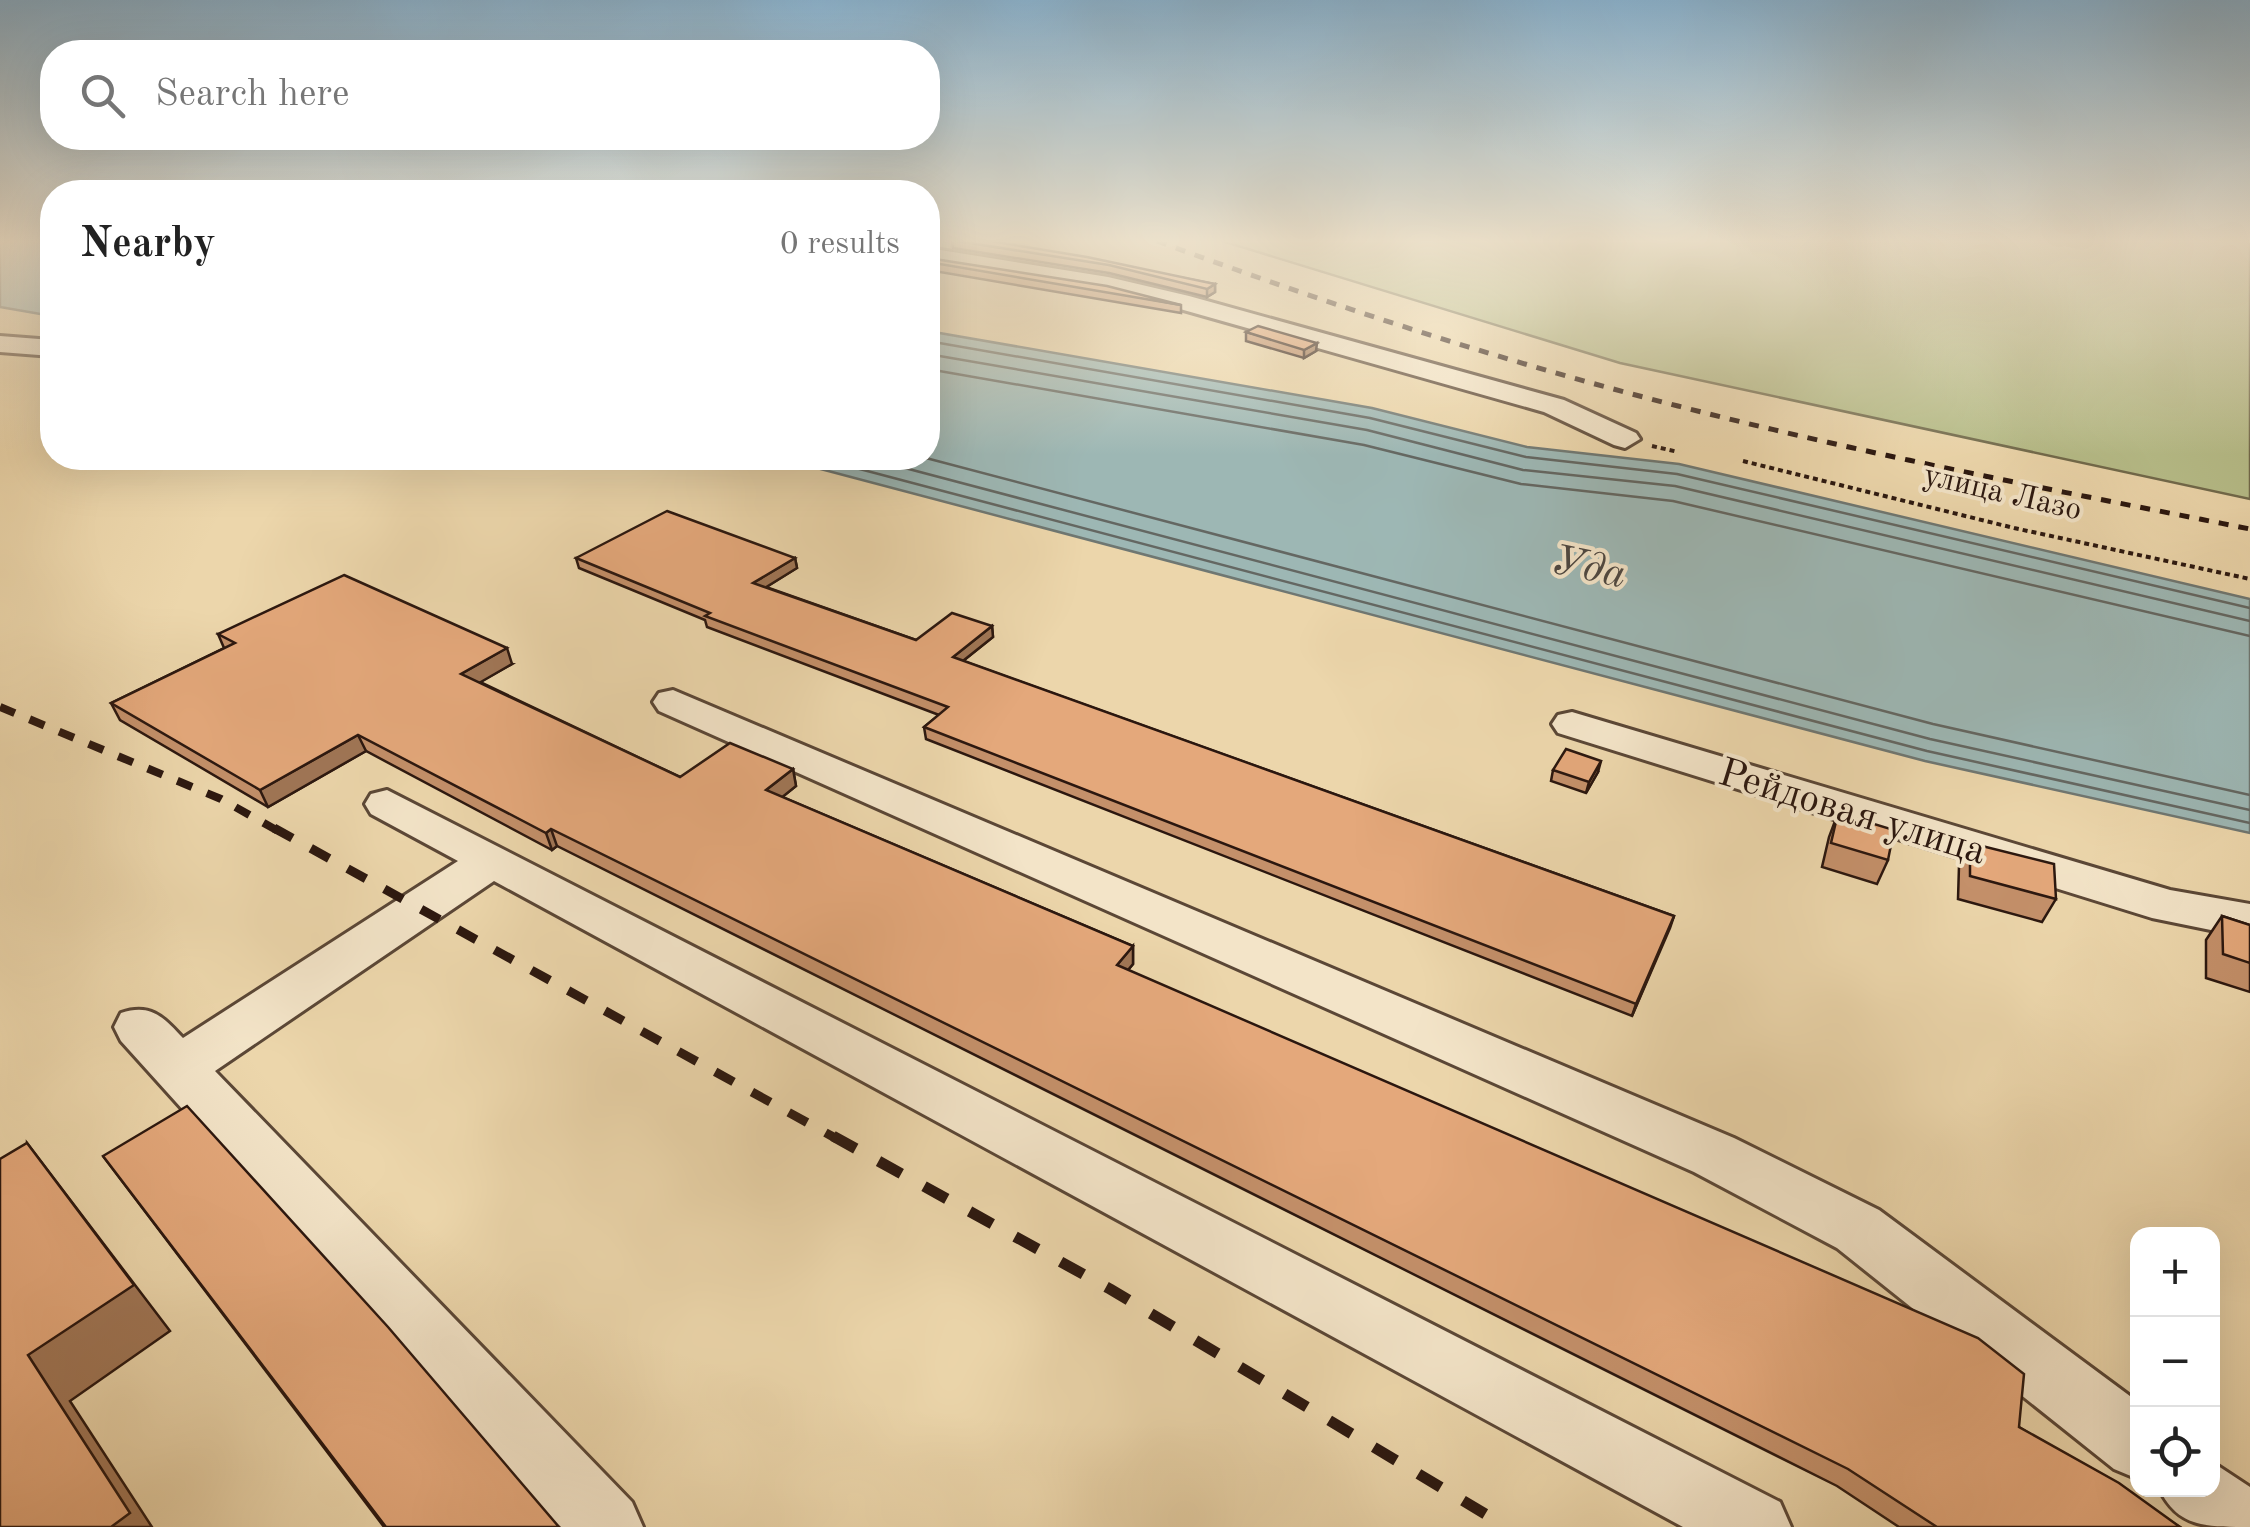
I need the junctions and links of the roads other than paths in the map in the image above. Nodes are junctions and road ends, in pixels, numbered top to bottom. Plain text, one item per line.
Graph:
1 (1220, 312) edge
2 (0, 344) edge
3 (40, 347) edge
4 (1625, 439) dead end
5 (673, 702) dead end
6 (1572, 724) dead end
7 (387, 804) dead end
8 (490, 860) junction
9 (2250, 920) edge
10 (2130, 1439) edge
11 (2204, 1497) edge
12 (606, 1527) edge
13 (1755, 1527) edge
14 (2244, 1527) edge

1 - 4 street
2 - 3 street
5 - 10 street
6 - 9 street, Рейдовая улица
7 - 8 street
8 - 12 street
8 - 13 street
11 - 14 street

